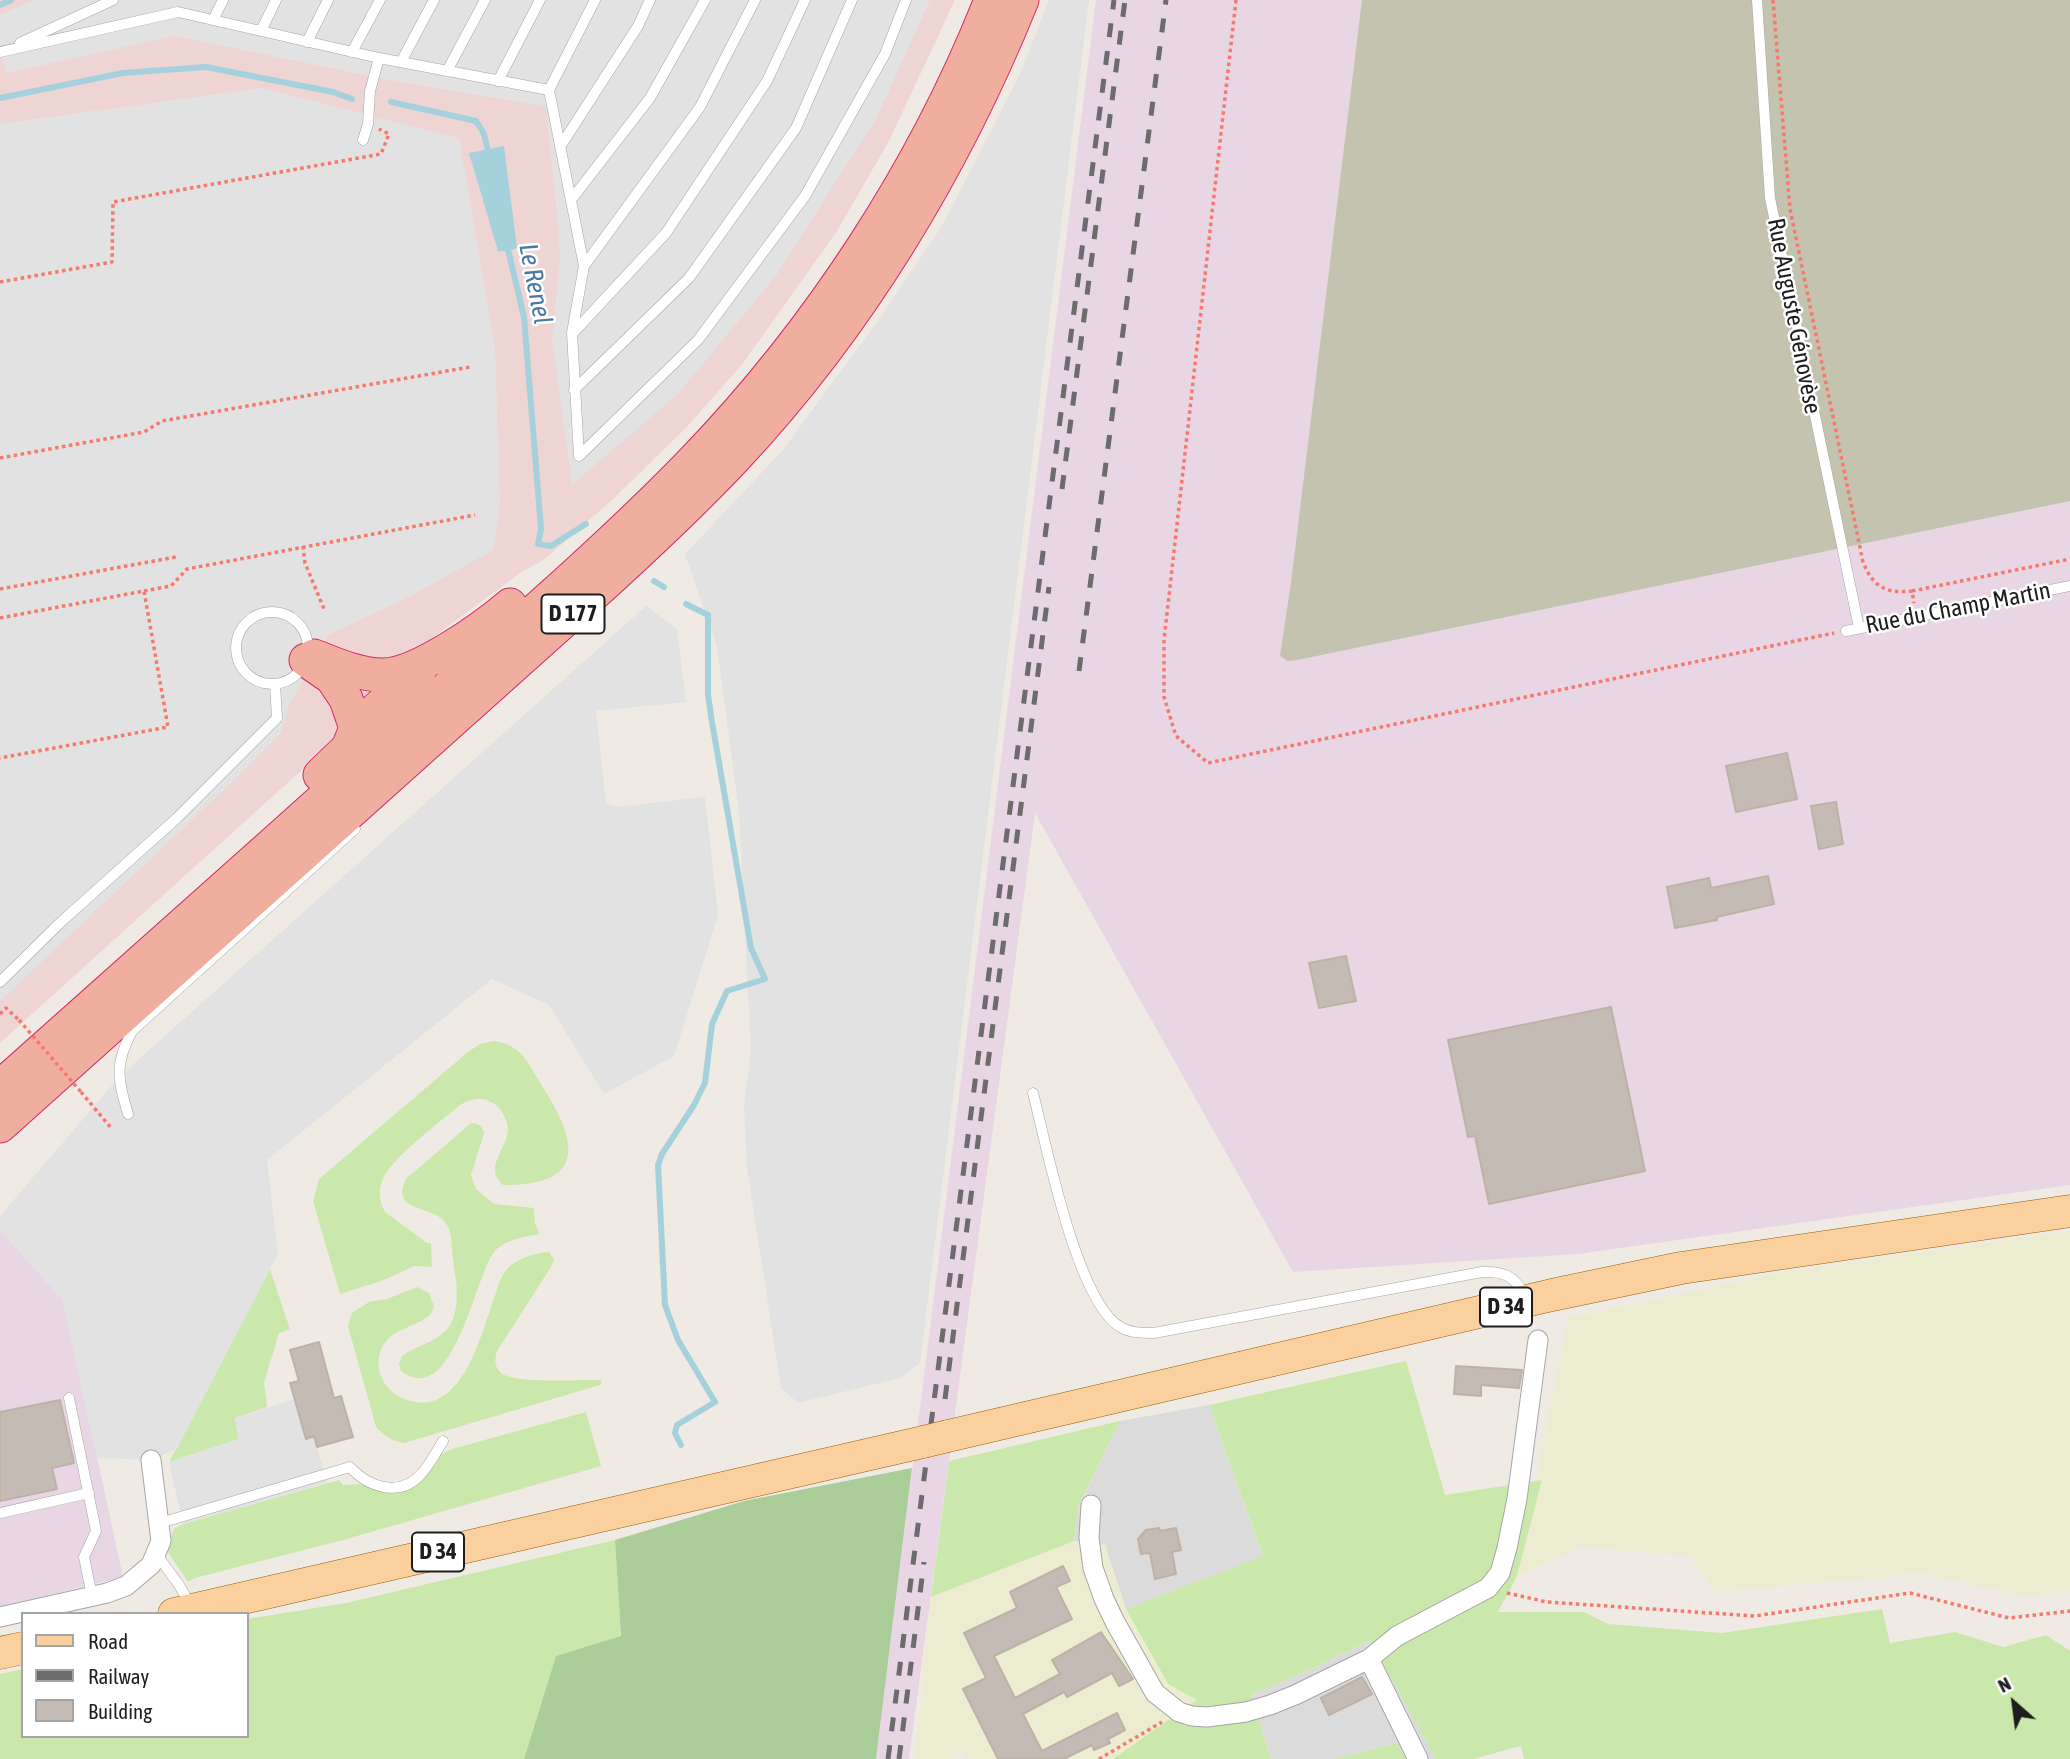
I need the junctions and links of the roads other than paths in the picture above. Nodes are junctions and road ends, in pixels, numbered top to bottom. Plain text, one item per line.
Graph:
1 (113, 0) edge
2 (184, 0) edge
3 (223, 0) edge
4 (276, 0) edge
5 (328, 0) edge
6 (380, 0) edge
7 (434, 0) edge
8 (485, 0) edge
9 (540, 0) edge
10 (595, 0) edge
11 (650, 0) edge
12 (705, 0) edge
13 (754, 0) edge
14 (805, 0) edge
15 (852, 0) edge
16 (906, 0) edge
17 (991, 0) edge
18 (1022, 0) edge
19 (1757, 0) edge
20 (178, 12) junction
21 (213, 20) junction
22 (261, 31) junction
23 (307, 41) junction
24 (352, 52) junction
25 (379, 58) junction
26 (401, 62) junction
27 (447, 71) junction
28 (498, 81) junction
29 (549, 90) junction
30 (363, 140) dead end
31 (561, 146) junction
32 (571, 200) junction
33 (584, 266) junction
34 (572, 333) junction
35 (574, 390) junction
36 (743, 405) junction
37 (2070, 586) edge
38 (1860, 628) junction
39 (1846, 631) road end
40 (306, 657) junction
41 (429, 660) junction
42 (502, 678) junction
43 (275, 684) junction
44 (356, 728) junction
45 (397, 786) dead end
46 (359, 825) dead end
47 (0, 982) edge
48 (0, 1086) edge
49 (1033, 1093) dead end
50 (128, 1114) dead end
51 (0, 1126) edge
52 (2070, 1211) edge
53 (1528, 1302) junction
54 (1538, 1340) dead end
55 (69, 1398) dead end
56 (443, 1441) dead end
57 (151, 1460) dead end
58 (89, 1493) junction
59 (1091, 1505) dead end
60 (0, 1513) edge
61 (160, 1523) junction
62 (157, 1555) junction
63 (92, 1596) junction
64 (21, 1612) edge
65 (22, 1612) edge
66 (183, 1612) edge
67 (0, 1617) edge
68 (21, 1648) edge
69 (0, 1653) edge
70 (1369, 1659) junction
71 (1418, 1759) edge

1 - 20 lane
2 - 20 lane
3 - 21 lane
4 - 22 lane
5 - 23 lane
6 - 24 lane
7 - 26 lane
8 - 27 lane
9 - 28 lane
10 - 29 lane
11 - 31 lane
12 - 32 lane
13 - 33 lane
14 - 34 lane
15 - 35 lane
16 - 35 lane
17 - 36 highway, D 177
18 - 42 highway, D 177
19 - 38 lane, Rue Auguste Génovèse
20 - 21 lane
21 - 22 lane
22 - 23 lane
23 - 24 lane
24 - 25 lane
25 - 26 lane
25 - 30 lane
26 - 27 lane
27 - 28 lane
28 - 29 lane
29 - 31 lane
31 - 32 lane
32 - 33 lane
33 - 34 lane
34 - 35 lane
36 - 41 highway
36 - 48 highway, D 177
37 - 38 lane, Rue du Champ Martin
38 - 39 lane, Rue du Champ Martin
40 - 41 highway
40 - 43 lane
40 - 43 lane
40 - 44 highway
41 - 44 highway
42 - 45 lane
42 - 51 highway, D 177
43 - 47 lane
44 - 48 highway
46 - 50 lane
49 - 53 lane
52 - 53 main road, D 34
53 - 66 main road, D 34
54 - 70 street
55 - 58 lane
56 - 61 lane
57 - 61 street
58 - 60 lane
58 - 63 lane
59 - 70 street
61 - 62 street
62 - 63 street
62 - 66 lane
63 - 65 street
64 - 67 street
68 - 69 main road
70 - 71 street

